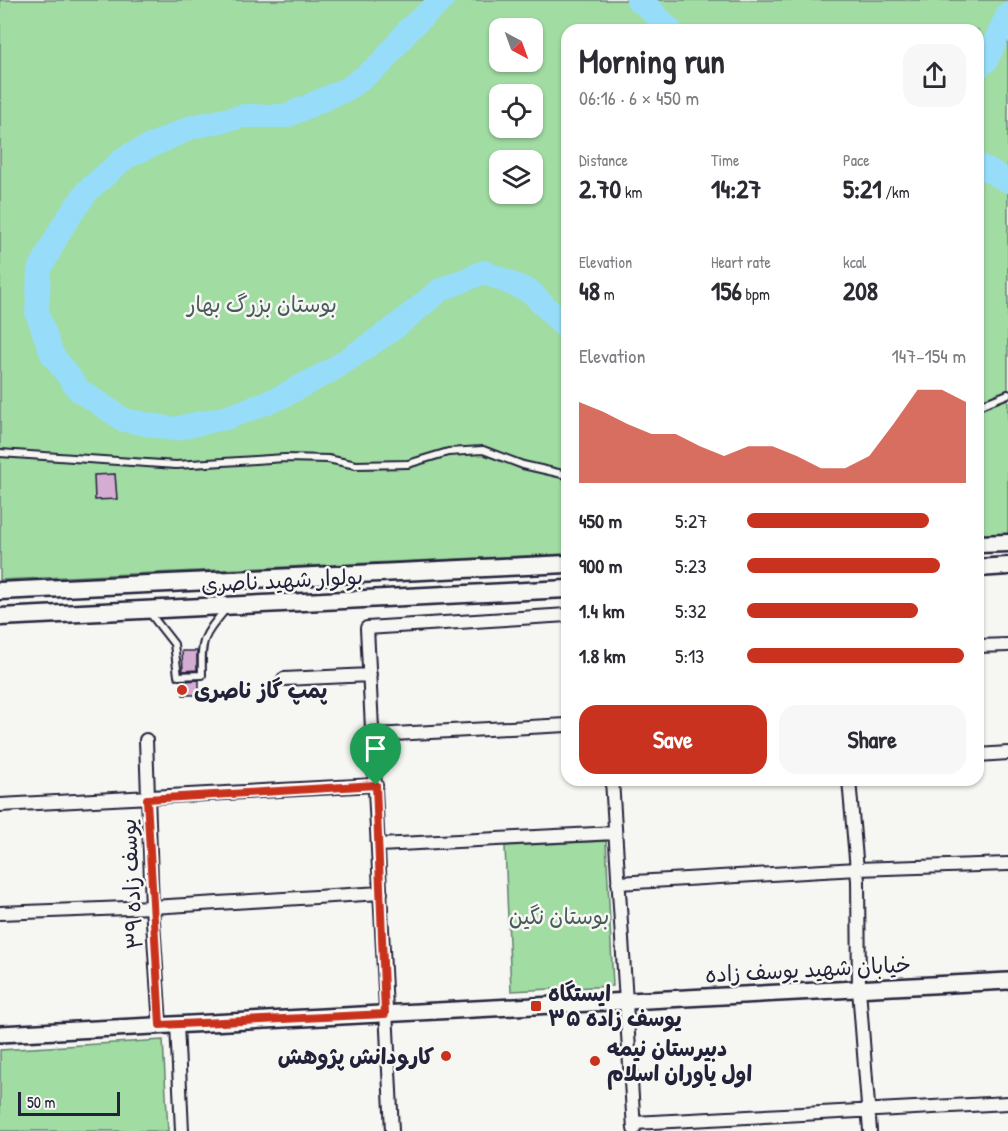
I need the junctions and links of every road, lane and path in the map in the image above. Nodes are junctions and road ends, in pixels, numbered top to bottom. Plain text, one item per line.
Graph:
1 (1008, 394) edge
2 (984, 404) edge
3 (0, 453) edge
4 (561, 474) edge
5 (1008, 543) edge
6 (984, 544) edge
7 (561, 564) edge
8 (1008, 566) edge
9 (984, 568) edge
10 (393, 572) junction
11 (561, 589) edge
12 (0, 591) edge
13 (395, 598) junction
14 (228, 606) junction
15 (146, 609) junction
16 (561, 615) edge
17 (0, 616) edge
18 (1008, 645) edge
19 (984, 646) edge
20 (370, 675) junction
21 (284, 678) dead end
22 (561, 725) edge
23 (374, 735) junction
24 (146, 740) dead end
25 (1008, 753) edge
26 (984, 755) edge
27 (376, 785) junction
28 (612, 786) edge
29 (850, 786) edge
30 (147, 799) junction
31 (0, 805) edge
32 (615, 833) junction
33 (379, 845) junction
34 (1008, 864) edge
35 (857, 875) junction
36 (618, 883) junction
37 (381, 893) junction
38 (152, 907) junction
39 (0, 913) edge
40 (1008, 981) edge
41 (859, 989) junction
42 (628, 1001) junction
43 (385, 1014) junction
44 (177, 1024) junction
45 (160, 1025) junction
46 (0, 1034) edge
47 (1008, 1103) edge
48 (869, 1109) junction
49 (634, 1127) edge
50 (182, 1131) edge
51 (392, 1131) edge
52 (870, 1131) edge

1 - 2 lane
3 - 4 lane
5 - 6 main road
7 - 10 main road, بولوار شهید ناصری
8 - 9 main road
10 - 12 main road, بولوار شهید ناصری
10 - 13 main road
11 - 13 main road, بولوار شهید ناصری
13 - 14 main road, بولوار شهید ناصری
14 - 15 main road, بولوار شهید ناصری
14 - 15 lane
15 - 17 main road, بولوار شهید ناصری
16 - 20 street
18 - 19 street
20 - 21 street
20 - 23 street
22 - 23 street
23 - 27 street
24 - 30 street, یوسف زاده ۳۹
25 - 26 street
27 - 30 street
27 - 33 street
28 - 32 street
29 - 35 street
30 - 31 street
30 - 38 street, یوسف زاده ۳۹
32 - 33 street
32 - 36 street
33 - 37 street
34 - 35 street
35 - 36 street
35 - 41 street
36 - 42 street
37 - 38 street
37 - 43 street
38 - 39 street
38 - 45 street, یوسف زاده ۳۹
40 - 41 street, خیابان شهید یوسف زاده
41 - 42 street, خیابان شهید یوسف زاده
41 - 48 street
42 - 43 street, خیابان شهید یوسف زاده
42 - 49 street
43 - 44 street, خیابان شهید یوسف زاده
43 - 51 street
44 - 45 street, خیابان شهید یوسف زاده
44 - 50 street
45 - 46 street, خیابان شهید یوسف زاده
47 - 48 street
48 - 49 street
48 - 52 street

